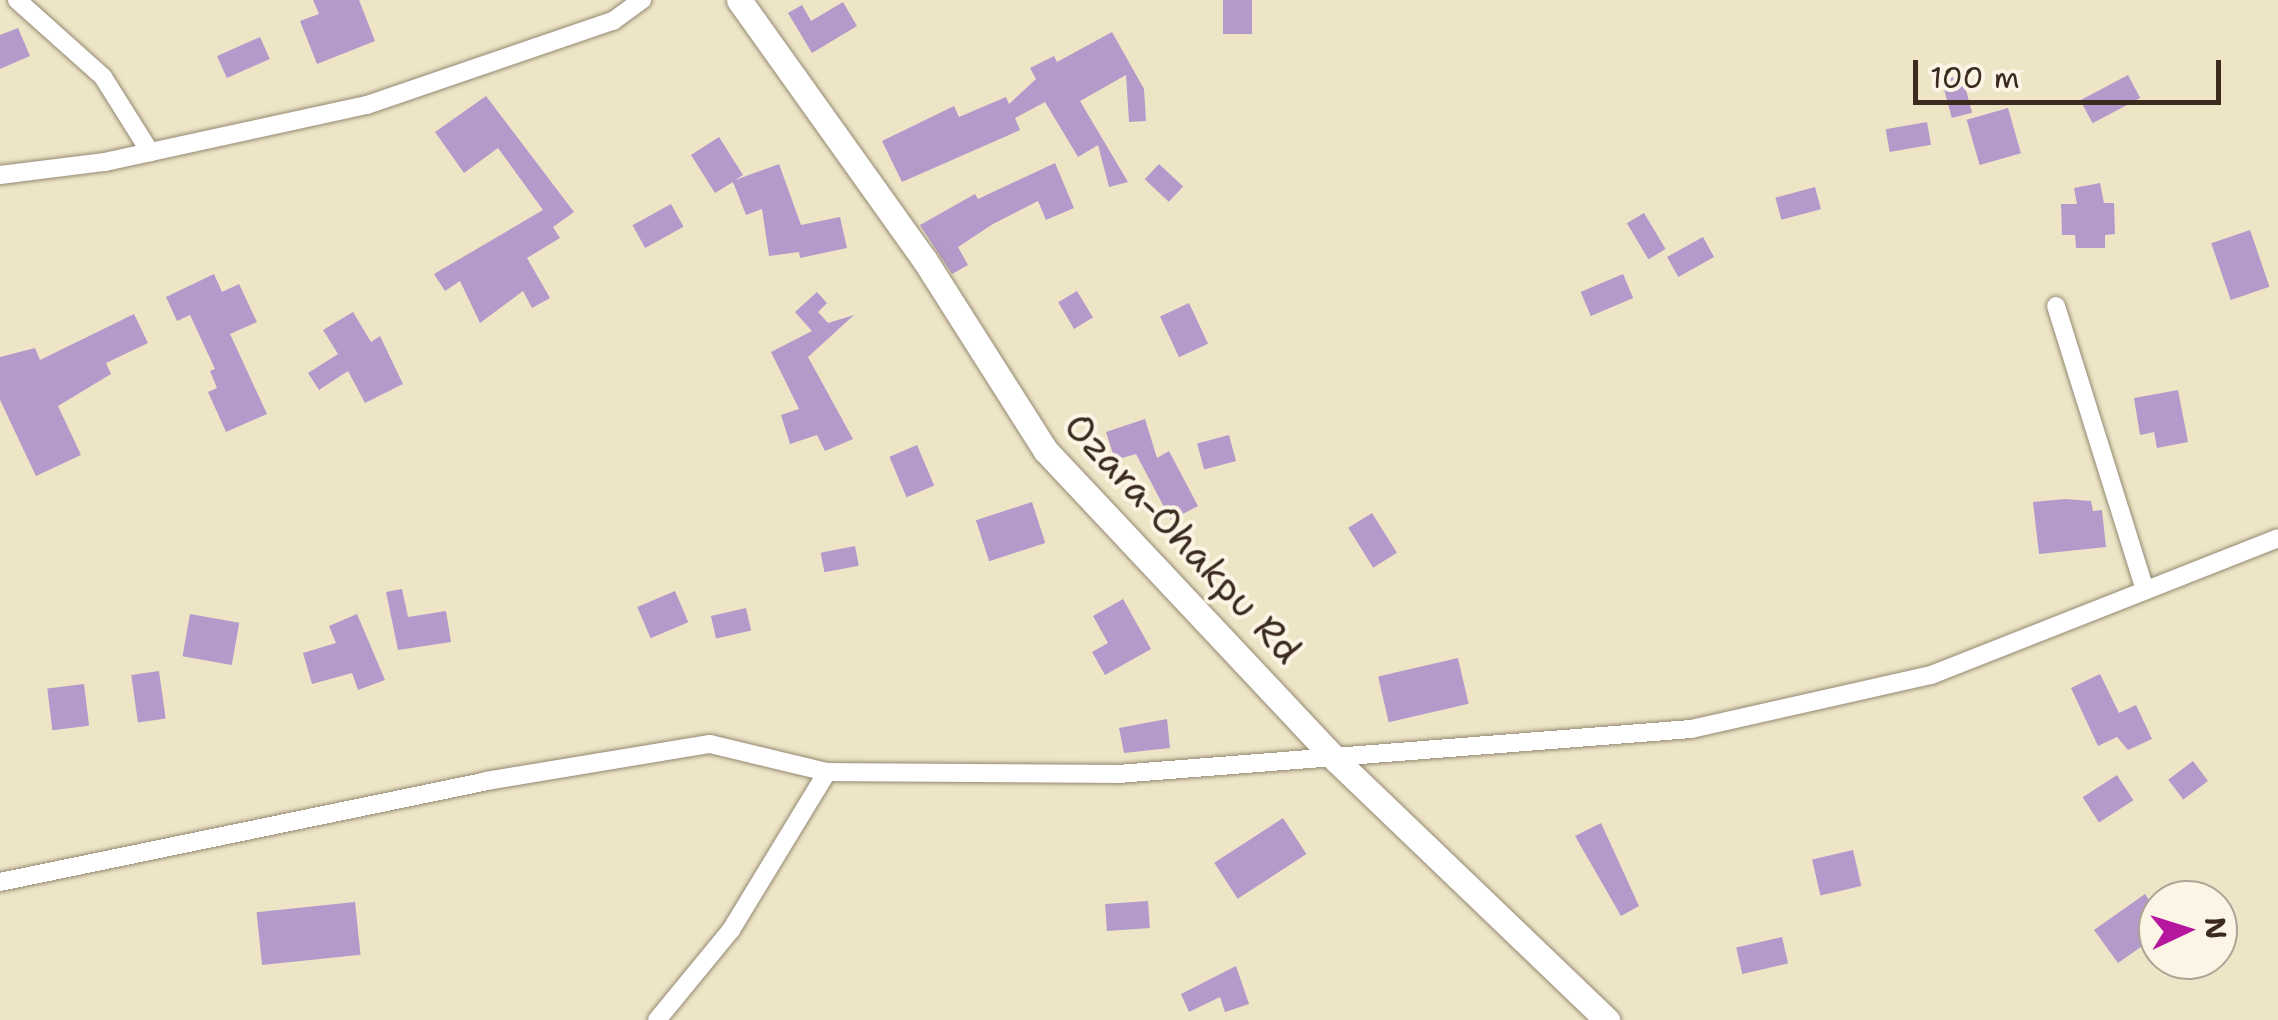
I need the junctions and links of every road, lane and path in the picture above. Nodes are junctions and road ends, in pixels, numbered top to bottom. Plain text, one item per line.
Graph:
1 (17, 0) edge
2 (642, 0) edge
3 (739, 0) edge
4 (150, 152) junction
5 (0, 175) edge
6 (2056, 306) dead end
7 (2278, 538) edge
8 (2145, 590) junction
9 (1336, 760) junction
10 (827, 772) junction
11 (0, 882) edge
12 (658, 1020) edge
13 (1607, 1020) edge

1 - 4 street
2 - 4 street
3 - 9 main road, Ozara-Ohakpu Rd
4 - 5 street
6 - 8 street
7 - 8 street
8 - 9 street
9 - 10 street
9 - 13 main road, Ozara-Ohakpu Rd
10 - 11 street
10 - 12 street

